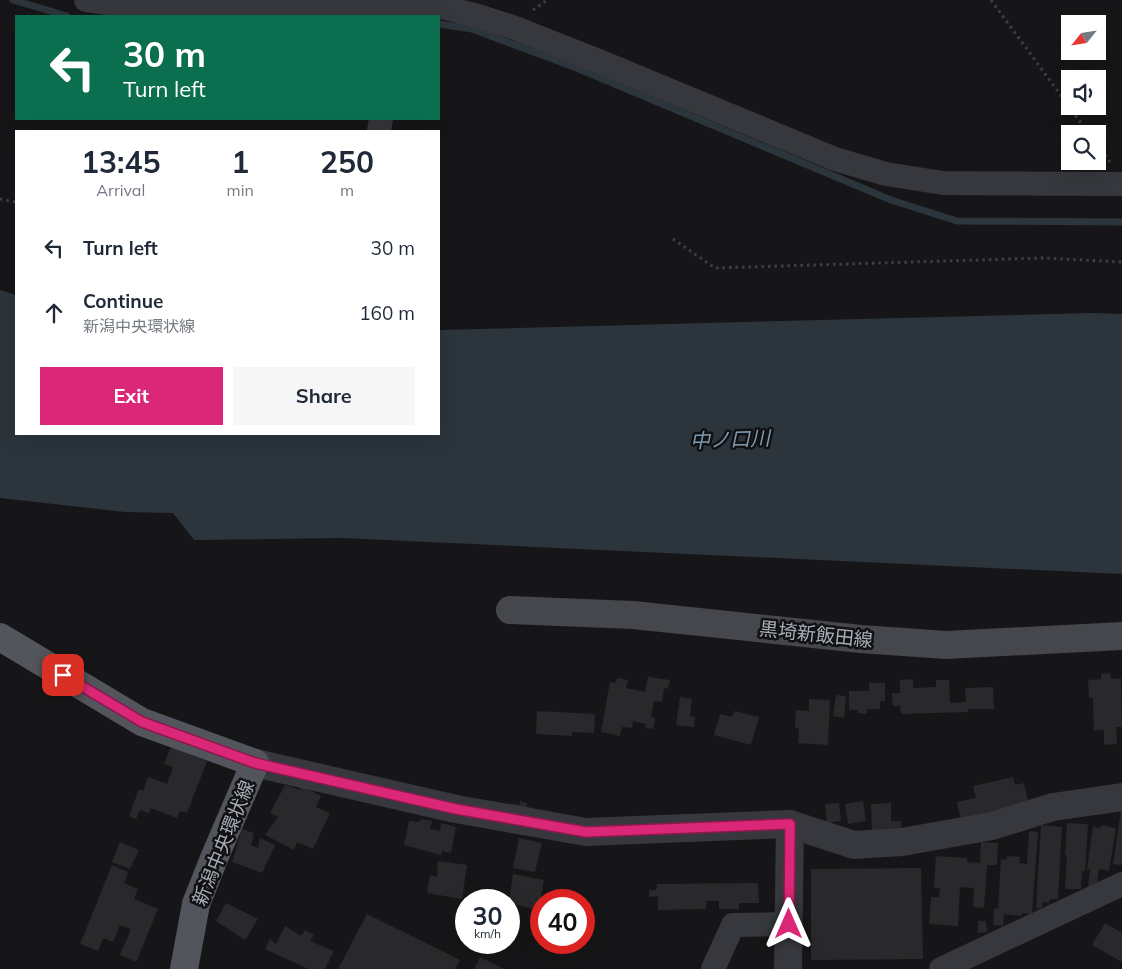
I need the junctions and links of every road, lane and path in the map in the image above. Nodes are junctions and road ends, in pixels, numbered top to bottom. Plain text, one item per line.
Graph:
1 (86, 0) edge
2 (991, 0) edge
3 (393, 8) edge
4 (1083, 125) edge
5 (1122, 184) edge
6 (0, 199) edge
7 (15, 202) edge
8 (673, 240) dead end
9 (1122, 262) edge
10 (510, 610) dead end
11 (1122, 636) edge
12 (0, 637) edge
13 (255, 763) junction
14 (1122, 797) edge
15 (790, 824) junction
16 (1122, 884) edge
17 (789, 924) junction
18 (184, 969) edge
19 (713, 969) edge
20 (788, 969) edge
21 (941, 969) edge

1 - 3 street
2 - 4 path
3 - 5 street
6 - 7 path
8 - 9 path
10 - 11 main road, 黒埼新飯田線
12 - 13 main road, 新潟中央環状線
13 - 15 street
13 - 18 main road, 新潟中央環状線
14 - 15 street
15 - 17 street
16 - 21 street
17 - 19 street
17 - 20 street

